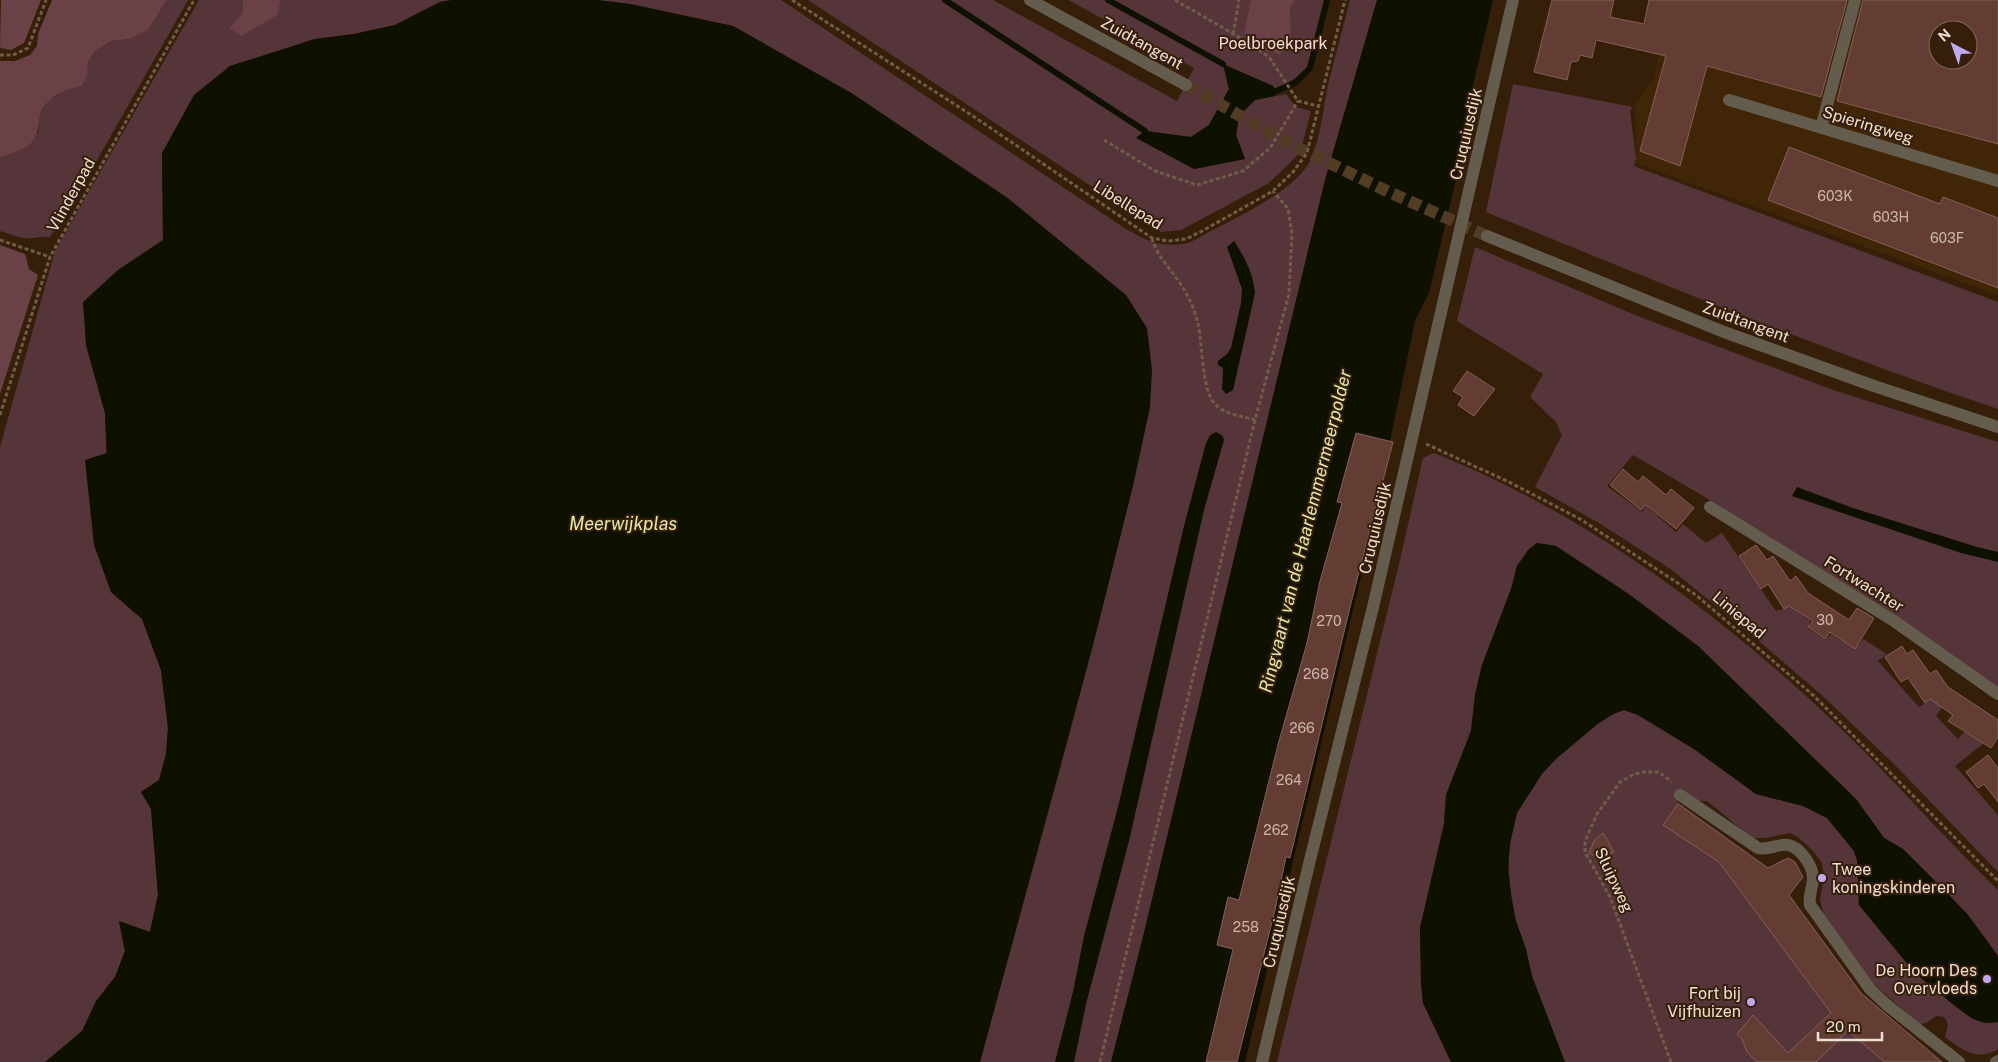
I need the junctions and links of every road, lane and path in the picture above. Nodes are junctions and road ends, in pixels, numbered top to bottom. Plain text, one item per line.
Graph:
1 (46, 0) edge
2 (194, 0) edge
3 (792, 0) edge
4 (1030, 0) edge
5 (1175, 0) edge
6 (1239, 0) edge
7 (1345, 0) edge
8 (1512, 0) edge
9 (1855, 0) edge
10 (1234, 34) junction
11 (0, 55) edge
12 (1186, 85) tunnel mouth
13 (1729, 100) dead end
14 (1298, 101) junction
15 (1318, 106) junction
16 (1821, 128) junction
17 (1104, 140) dead end
18 (1998, 181) edge
19 (1273, 191) junction
20 (1487, 236) tunnel mouth
21 (1152, 238) junction
22 (0, 240) edge
23 (50, 257) junction
24 (0, 414) edge
25 (1255, 420) junction
26 (1998, 427) edge
27 (1411, 440) junction
28 (1710, 506) dead end
29 (1998, 694) edge
30 (1680, 795) joint
31 (1998, 881) edge
32 (1100, 1062) edge
33 (1262, 1062) edge
34 (1671, 1062) edge
35 (1959, 1062) edge

1 - 11 path
2 - 23 path, Vlinderpad
3 - 21 path, Libellepad
4 - 12 street, Zuidtangent
5 - 10 path
6 - 10 path
7 - 15 path, Libellepad
8 - 27 street, Cruquiusdijk
9 - 16 street
10 - 14 path
13 - 16 street, Spieringweg
14 - 15 path
14 - 17 path
15 - 19 path, Libellepad
16 - 18 street, Spieringweg
19 - 21 path, Libellepad
19 - 25 path
20 - 26 street, Zuidtangent
21 - 25 path
22 - 23 path
23 - 24 path, Vlinderpad
25 - 32 path
27 - 31 path, Liniepad
27 - 33 street, Cruquiusdijk
28 - 29 street, Fortwachter
30 - 34 path, Sluipweg
30 - 35 street

